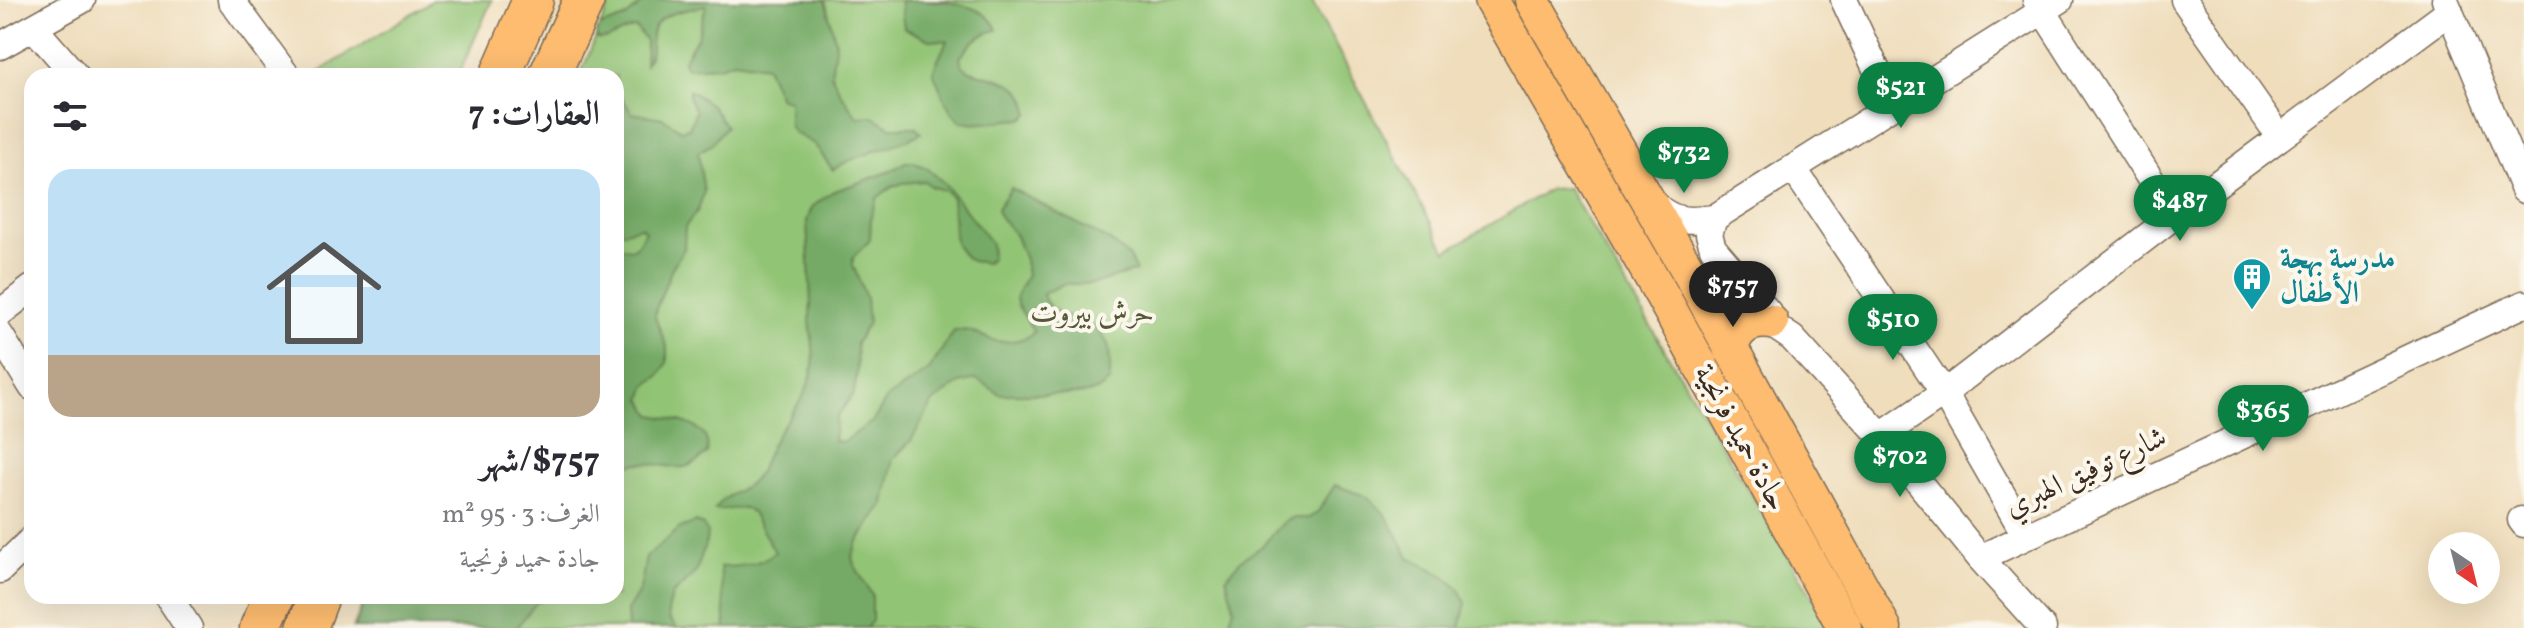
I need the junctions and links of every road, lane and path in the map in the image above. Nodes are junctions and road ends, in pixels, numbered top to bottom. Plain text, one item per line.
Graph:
1 (82, 0) edge
2 (231, 0) edge
3 (514, 0) edge
4 (533, 0) edge
5 (556, 0) edge
6 (584, 0) edge
7 (1491, 0) edge
8 (1532, 0) edge
9 (1844, 0) edge
10 (2184, 0) edge
11 (2046, 4) edge
12 (2448, 6) edge
13 (35, 29) junction
14 (0, 46) edge
15 (69, 68) edge
16 (281, 68) edge
17 (485, 68) edge
18 (503, 68) edge
19 (528, 68) edge
20 (553, 68) edge
21 (1893, 105) junction
22 (2280, 137) junction
23 (1793, 168) junction
24 (2524, 190) edge
25 (1645, 196) junction
26 (2174, 216) junction
27 (1714, 218) junction
28 (1696, 284) junction
29 (24, 294) edge
30 (1663, 297) junction
31 (2524, 304) edge
32 (0, 313) edge
33 (1782, 330) junction
34 (0, 335) edge
35 (1730, 348) junction
36 (24, 374) edge
37 (1944, 393) junction
38 (1881, 436) junction
39 (2026, 536) junction
40 (24, 547) edge
41 (1980, 558) junction
42 (0, 570) edge
43 (173, 604) edge
44 (270, 604) edge
45 (316, 604) edge
46 (189, 628) edge
47 (260, 628) edge
48 (307, 628) edge
49 (1845, 628) edge
50 (1884, 628) edge
51 (2043, 628) edge

1 - 13 street
2 - 16 street
3 - 17 highway
4 - 18 highway
5 - 19 highway
6 - 20 highway
7 - 30 main road, جادة حميد فرنجية
8 - 25 main road, جادة حميد فرنجية
9 - 21 street
10 - 22 street
11 - 21 street
11 - 26 street
12 - 22 street
12 - 24 street
13 - 14 street
13 - 15 street
21 - 23 street
22 - 26 street
23 - 27 street
23 - 37 street
25 - 27 street
25 - 28 main road, جادة حميد فرنجية
26 - 37 street
27 - 33 street
28 - 30 street
28 - 33 street
28 - 35 main road, جادة حميد فرنجية
29 - 32 street
30 - 49 main road, جادة حميد فرنجية
31 - 39 street, شارع توفيق الهبري
33 - 35 main road
33 - 38 street
34 - 36 street
35 - 50 main road, جادة حميد فرنجية
37 - 38 street
37 - 39 street
38 - 41 street
39 - 41 street, شارع توفيق الهبري
40 - 42 street
41 - 51 street
43 - 46 street
44 - 47 highway
45 - 48 highway

